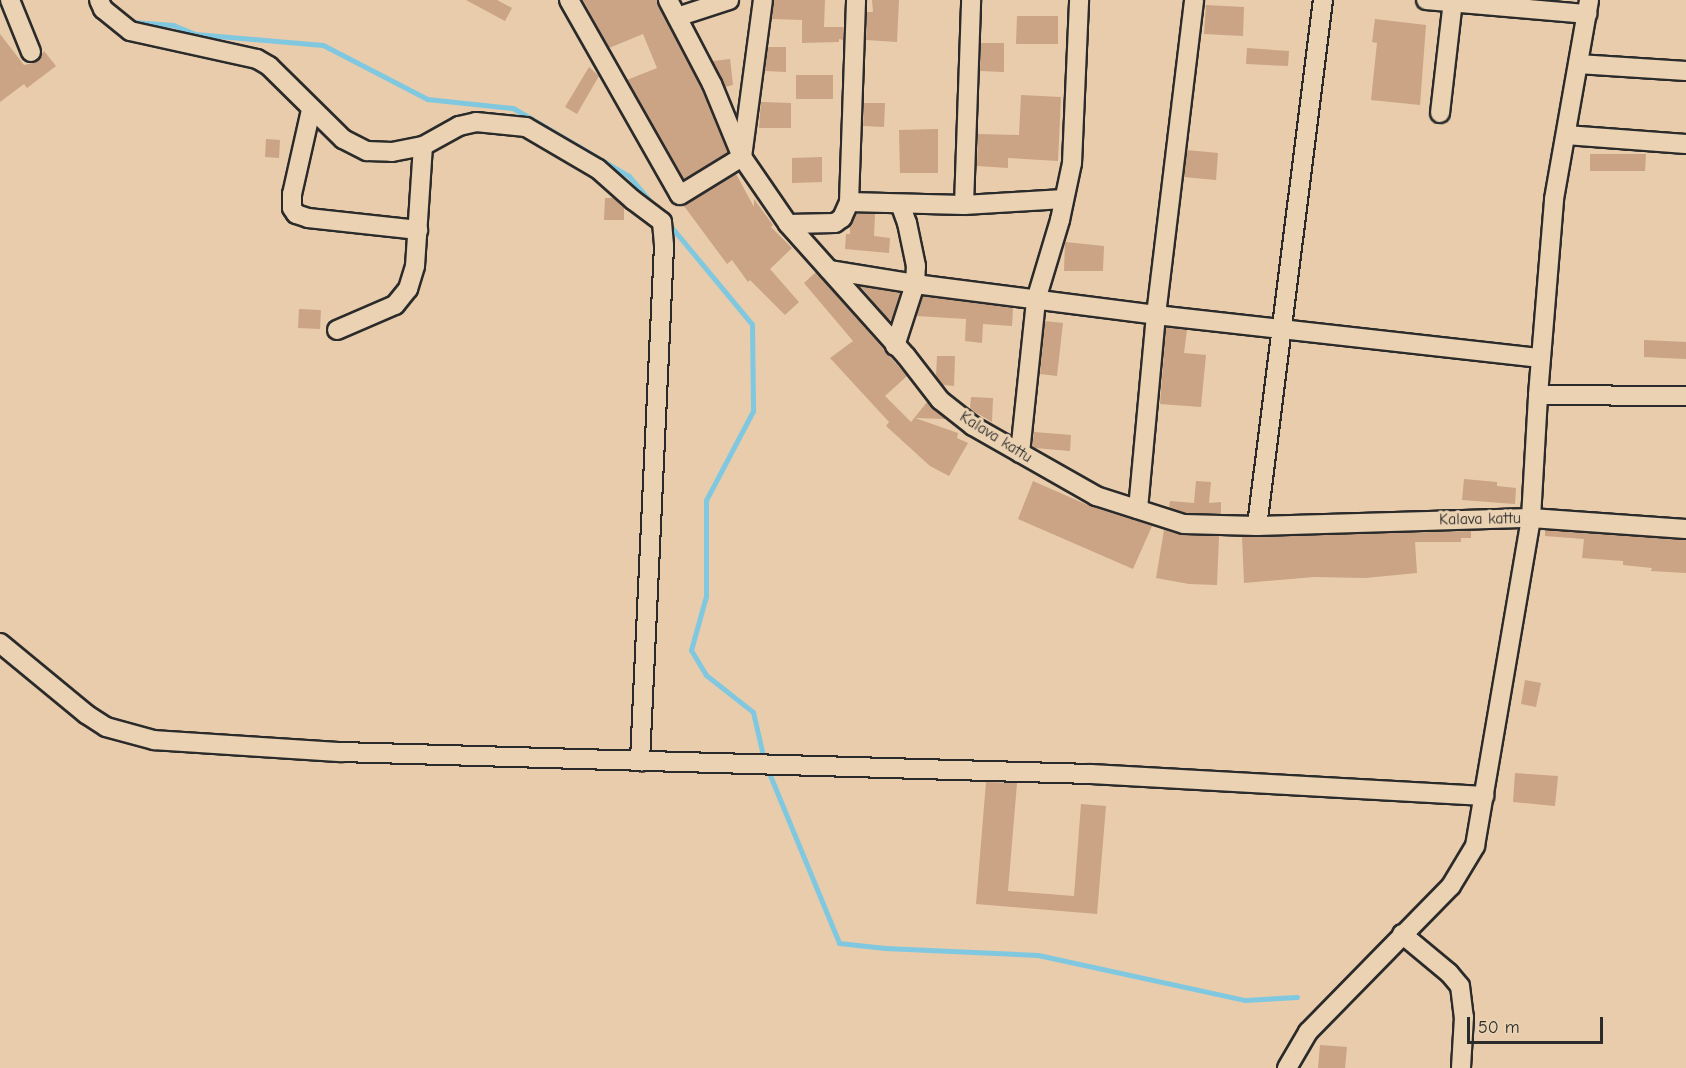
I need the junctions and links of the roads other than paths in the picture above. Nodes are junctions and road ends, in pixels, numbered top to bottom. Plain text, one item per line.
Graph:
1 (10, 0) edge
2 (99, 0) edge
3 (569, 0) edge
4 (668, 0) edge
5 (729, 0) edge
6 (763, 0) edge
7 (856, 0) edge
8 (971, 0) edge
9 (1079, 0) edge
10 (1194, 0) edge
11 (1323, 0) edge
12 (1426, 0) edge
13 (1452, 1) edge
14 (1588, 7) edge
15 (677, 17) junction
16 (31, 52) dead end
17 (1578, 64) junction
18 (1686, 71) edge
19 (311, 110) junction
20 (1440, 113) dead end
21 (1566, 135) junction
22 (1686, 144) edge
23 (423, 146) junction
24 (742, 157) junction
25 (1064, 199) junction
26 (849, 202) junction
27 (900, 204) junction
28 (963, 205) junction
29 (664, 206) junction
30 (788, 224) junction
31 (418, 230) junction
32 (829, 270) junction
33 (915, 284) junction
34 (1036, 300) junction
35 (1156, 315) junction
36 (337, 330) dead end
37 (1281, 330) junction
38 (896, 346) junction
39 (1541, 358) junction
40 (1538, 395) junction
41 (1686, 396) edge
42 (1020, 453) junction
43 (1138, 509) junction
44 (1531, 518) junction
45 (1257, 526) junction
46 (1686, 529) edge
47 (0, 644) edge
48 (640, 761) junction
49 (1484, 796) junction
50 (1402, 934) junction
51 (1287, 1068) edge
52 (1461, 1068) edge

1 - 16 street
2 - 19 street
3 - 29 street
4 - 15 street, Kalava kattu
5 - 15 street
6 - 24 street
7 - 26 street
8 - 28 street
9 - 25 street
10 - 35 street
11 - 37 street
12 - 13 street
13 - 14 street
13 - 20 street
14 - 17 street
15 - 24 street, Kalava kattu
17 - 18 street
17 - 21 street
19 - 23 street
19 - 31 street
21 - 22 street
21 - 39 street
23 - 29 street
23 - 31 street
24 - 29 street
24 - 30 street, Kalava kattu
25 - 28 street
25 - 34 street
26 - 27 street
26 - 30 street
27 - 28 street
27 - 33 street
29 - 48 street
30 - 32 street, Kalava kattu
31 - 36 street
32 - 33 street
32 - 38 street, Kalava kattu
33 - 34 street
33 - 38 street
34 - 35 street
34 - 42 street
35 - 37 street
35 - 43 street
37 - 39 street
37 - 45 street
38 - 42 street, Kalava kattu
39 - 40 street
40 - 41 street
40 - 44 street
42 - 43 street, Kalava kattu
43 - 45 street, Kalava kattu
44 - 45 street, Kalava kattu
44 - 46 street, Kalava kattu
44 - 49 street
47 - 48 street
48 - 49 street
49 - 50 street
50 - 51 street
50 - 52 street

